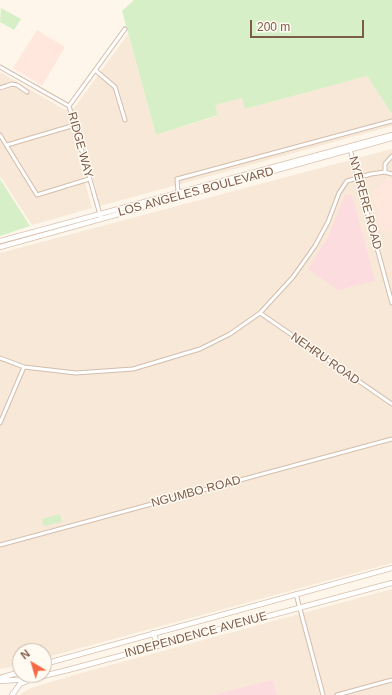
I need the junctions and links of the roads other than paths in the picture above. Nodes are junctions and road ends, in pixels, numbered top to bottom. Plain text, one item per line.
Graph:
1 (125, 29) dead end
2 (0, 67) edge
3 (95, 70) junction
4 (0, 88) edge
5 (27, 92) dead end
6 (69, 106) junction
7 (125, 120) dead end
8 (392, 121) edge
9 (74, 125) junction
10 (0, 135) edge
11 (392, 135) edge
12 (392, 138) edge
13 (7, 145) junction
14 (350, 148) junction
15 (392, 156) edge
16 (385, 172) junction
17 (392, 174) edge
18 (358, 177) junction
19 (89, 179) junction
20 (178, 192) junction
21 (100, 216) junction
22 (0, 242) edge
23 (0, 247) edge
24 (392, 303) edge
25 (260, 313) junction
26 (0, 358) edge
27 (24, 367) junction
28 (392, 404) edge
29 (0, 423) edge
30 (392, 439) edge
31 (0, 545) edge
32 (392, 568) edge
33 (392, 583) edge
34 (296, 594) junction
35 (299, 607) junction
36 (153, 633) junction
37 (158, 645) junction
38 (52, 662) edge
39 (52, 673) edge
40 (12, 674) edge
41 (0, 678) edge
42 (12, 680) edge
43 (392, 680) edge
44 (0, 681) edge
45 (22, 683) edge
46 (12, 695) edge
47 (323, 695) edge
48 (337, 695) edge

1 - 3 street
2 - 6 street, RIDGE WAY
3 - 6 street
3 - 7 street
4 - 5 street
6 - 9 street, RIDGE WAY
8 - 20 street
9 - 13 street
9 - 19 street, RIDGE WAY
10 - 13 street
11 - 14 main road, LOS ANGELES BOULEVARD
12 - 14 main road, LOS ANGELES BOULEVARD
13 - 19 street
14 - 18 street, NYERERE ROAD
14 - 20 main road, LOS ANGELES BOULEVARD
14 - 21 main road, LOS ANGELES BOULEVARD
15 - 16 street
16 - 17 street
16 - 18 street
18 - 24 street, NYERERE ROAD
18 - 25 street
19 - 21 street, RIDGE WAY
20 - 21 main road, LOS ANGELES BOULEVARD
21 - 22 main road, LOS ANGELES BOULEVARD
21 - 23 main road, LOS ANGELES BOULEVARD
25 - 27 street
25 - 28 street, NEHRU ROAD
26 - 27 street
27 - 29 street
30 - 31 street, NGUMBO ROAD
32 - 34 main road, INDEPENDENCE AVENUE
33 - 35 main road, INDEPENDENCE AVENUE
34 - 35 street
34 - 36 main road, INDEPENDENCE AVENUE
35 - 37 main road, INDEPENDENCE AVENUE
35 - 47 street
36 - 37 main road
36 - 38 main road, INDEPENDENCE AVENUE
37 - 39 main road, INDEPENDENCE AVENUE
40 - 41 main road
42 - 44 main road, INDEPENDENCE AVENUE
43 - 48 street
45 - 46 main road

